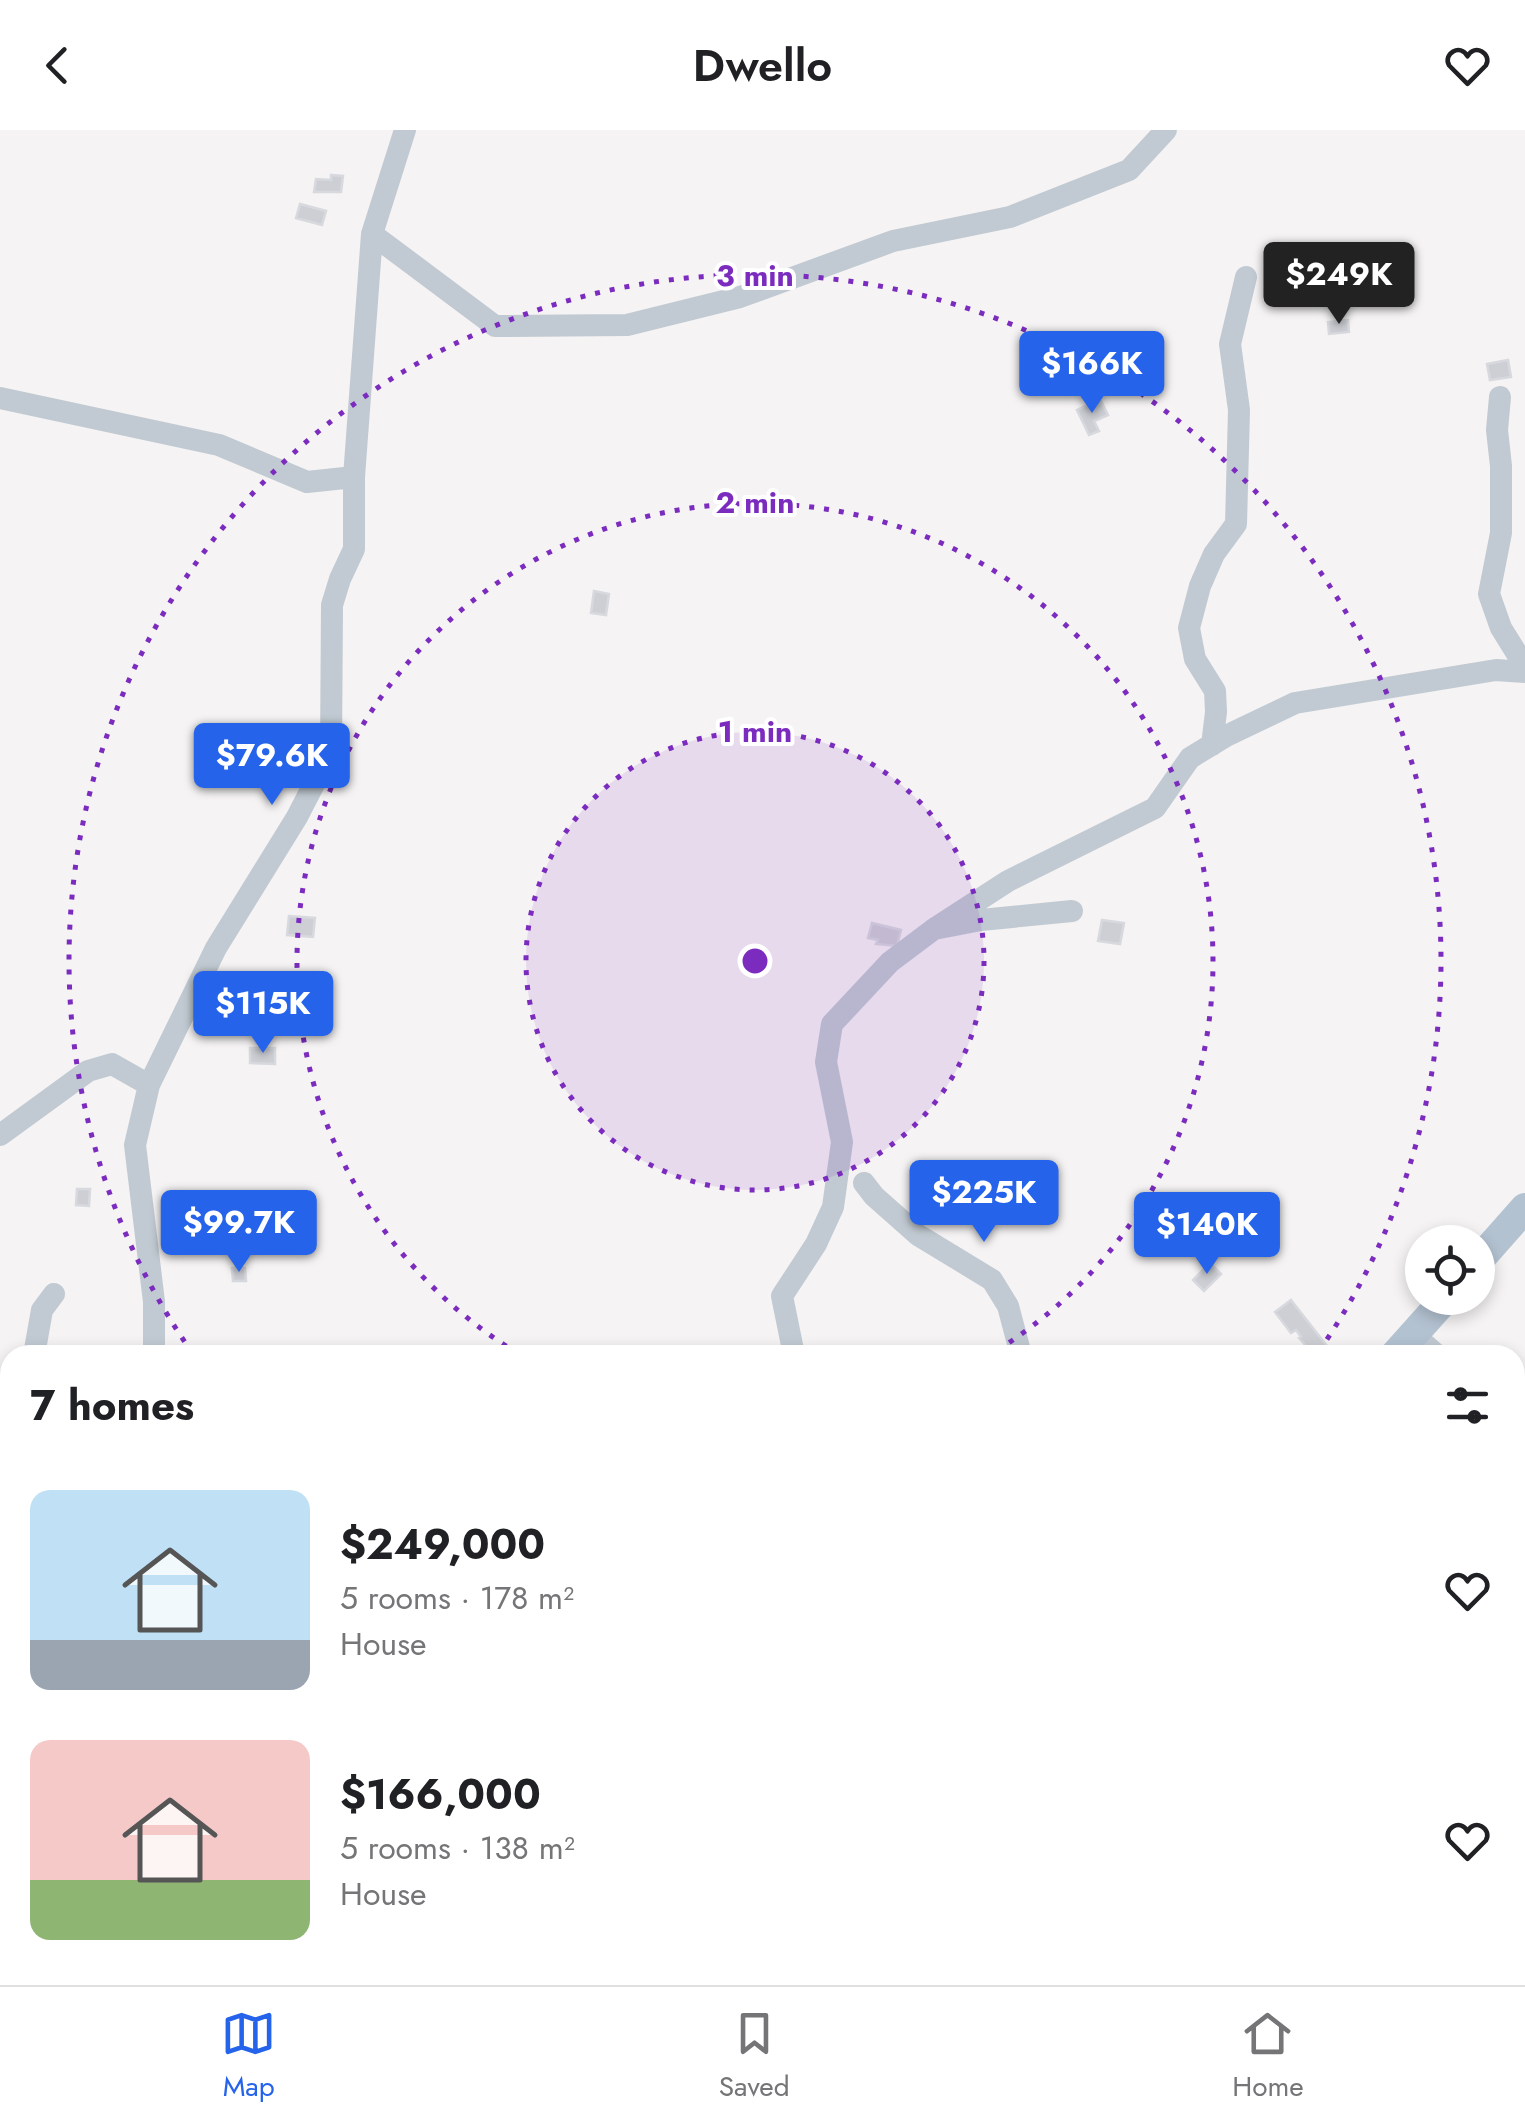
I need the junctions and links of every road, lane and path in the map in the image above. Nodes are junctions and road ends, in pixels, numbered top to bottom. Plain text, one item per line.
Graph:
1 (406, 130) edge
2 (1166, 130) edge
3 (372, 234) junction
4 (1246, 277) dead end
5 (1500, 397) dead end
6 (0, 398) edge
7 (354, 477) junction
8 (1525, 660) edge
9 (1525, 672) edge
10 (1212, 744) junction
11 (1072, 911) dead end
12 (934, 928) junction
13 (149, 1086) junction
14 (0, 1134) edge
15 (864, 1183) dead end
16 (1525, 1208) edge
17 (1495, 1242) edge
18 (54, 1294) dead end
19 (1430, 1315) edge
20 (1404, 1344) edge
21 (36, 1345) edge
22 (154, 1345) edge
23 (792, 1345) edge
24 (1018, 1345) edge

1 - 3 street
2 - 3 street
3 - 7 street
4 - 10 street
5 - 8 street
6 - 7 street
7 - 13 street
9 - 10 street
10 - 12 street
11 - 12 street
12 - 23 street
13 - 14 street
13 - 22 street
15 - 24 street
16 - 17 main road
18 - 21 street
19 - 20 main road

